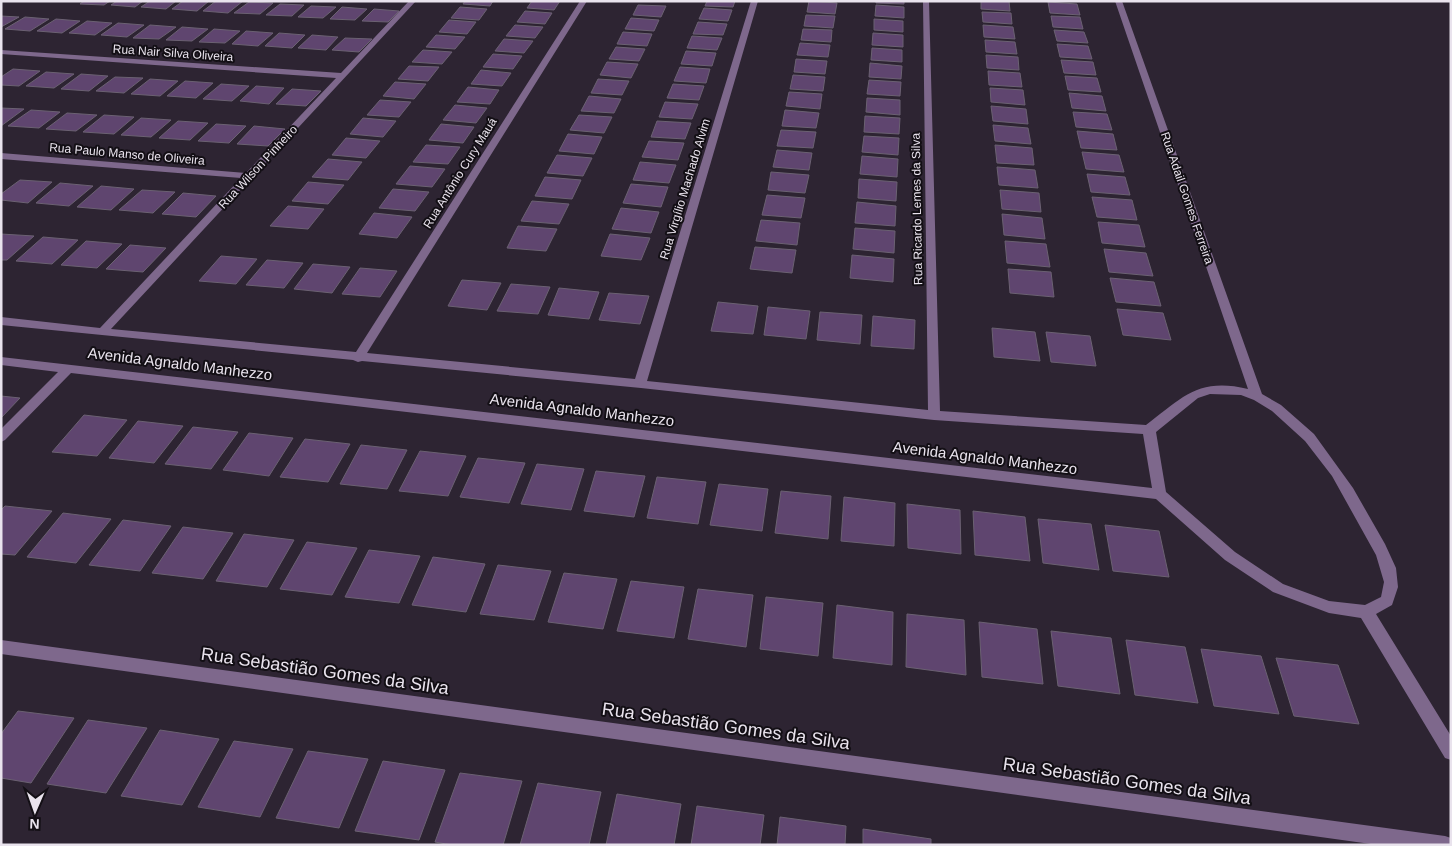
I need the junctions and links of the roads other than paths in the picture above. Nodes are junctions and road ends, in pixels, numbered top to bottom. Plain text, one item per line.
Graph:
1 (413, 1) edge
2 (584, 1) edge
3 (755, 1) edge
4 (926, 1) edge
5 (1118, 1) edge
6 (1, 52) edge
7 (343, 76) junction
8 (1, 156) edge
9 (250, 176) junction
10 (1, 321) edge
11 (102, 332) junction
12 (358, 358) junction
13 (1, 361) edge
14 (68, 368) junction
15 (640, 384) junction
16 (1256, 396) junction
17 (934, 416) junction
18 (1149, 430) junction
19 (1, 437) edge
20 (1160, 494) junction
21 (1366, 612) junction
22 (1, 647) edge
23 (1451, 752) edge
24 (1445, 845) edge

1 - 7 street, Rua Wilson Pinheiro
2 - 12 street, Rua Antônio Cury Mauá
3 - 15 street, Rua Virgílio Machado Alvim
4 - 17 street, Rua Ricardo Lemes da Silva
5 - 16 street, Rua Adail Gomes Ferreira
6 - 7 street, Rua Nair Silva Oliveira
7 - 9 street, Rua Wilson Pinheiro
8 - 9 street, Rua Paulo Manso de Oliveira
9 - 11 street, Rua Wilson Pinheiro
10 - 11 street, Avenida Agnaldo Manhezzo
11 - 12 street, Avenida Agnaldo Manhezzo
12 - 15 street, Avenida Agnaldo Manhezzo
13 - 14 street, Avenida Agnaldo Manhezzo
14 - 19 street
14 - 20 street, Avenida Agnaldo Manhezzo
15 - 17 street, Avenida Agnaldo Manhezzo
16 - 18 street
16 - 21 street
17 - 18 street, Avenida Agnaldo Manhezzo
18 - 20 street
20 - 21 street
21 - 23 street
22 - 24 street, Rua Sebastião Gomes da Silva

